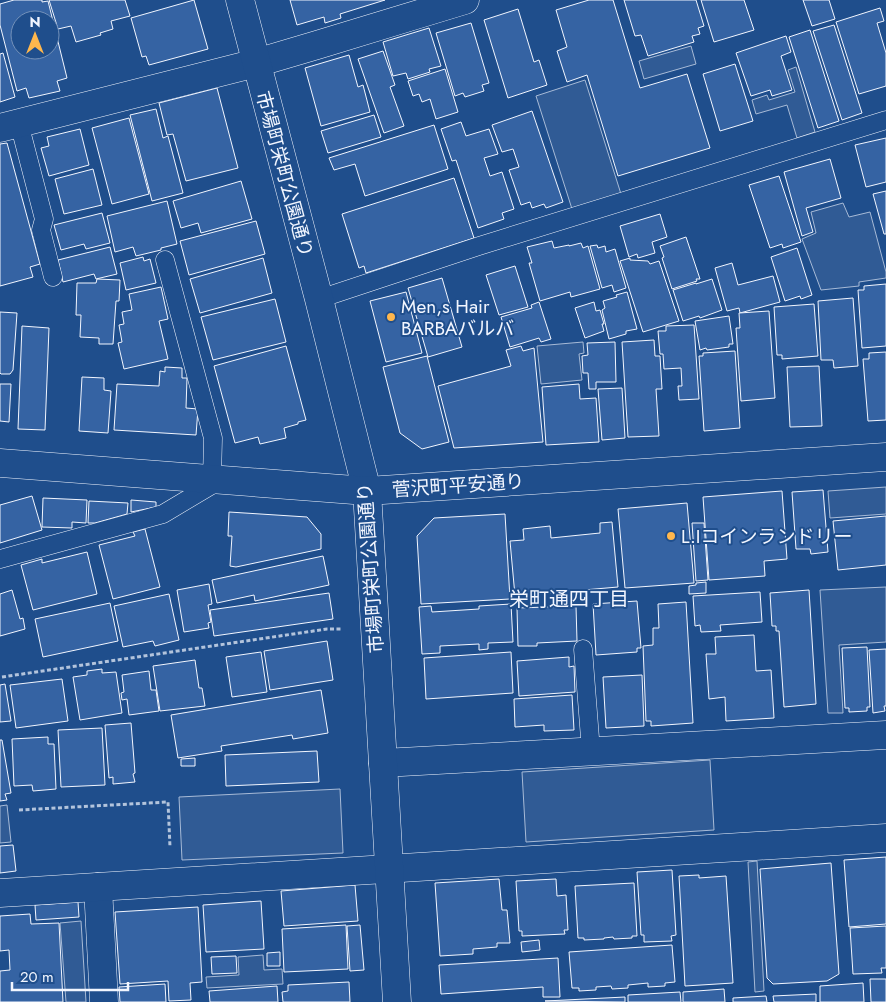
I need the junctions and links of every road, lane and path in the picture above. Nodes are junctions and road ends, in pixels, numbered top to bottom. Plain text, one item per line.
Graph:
1 (240, 0) edge
2 (465, 0) edge
3 (256, 63) junction
4 (886, 120) edge
5 (9, 125) edge
6 (164, 260) dead end
7 (53, 277) dead end
8 (319, 299) junction
9 (886, 457) edge
10 (0, 463) edge
11 (216, 479) junction
12 (367, 491) junction
13 (0, 559) edge
14 (375, 629) junction
15 (583, 649) dead end
16 (2, 677) dead end
17 (886, 735) edge
18 (590, 751) junction
19 (382, 763) junction
20 (19, 810) dead end
21 (886, 838) edge
22 (389, 869) junction
23 (172, 882) junction
24 (98, 887) junction
25 (0, 892) edge
26 (104, 1002) edge
27 (397, 1002) edge

1 - 3 street, 市場町栄町公園通り
2 - 3 street
3 - 5 street
3 - 8 street, 市場町栄町公園通り
4 - 8 lane
5 - 7 lane
6 - 11 lane
8 - 12 street, 市場町栄町公園通り
9 - 12 street, 菅沢町平安通り
10 - 11 street, 菅沢町平安通り
11 - 12 street, 菅沢町平安通り
11 - 13 lane
12 - 14 street, 市場町栄町公園通り
14 - 16 path
14 - 19 street, 市場町栄町公園通り
15 - 18 lane
17 - 18 street
18 - 19 street
19 - 22 street, 市場町栄町公園通り
20 - 23 path
21 - 22 street
22 - 23 street
22 - 27 street, 市場町栄町公園通り
23 - 24 street
24 - 25 street
24 - 26 street

